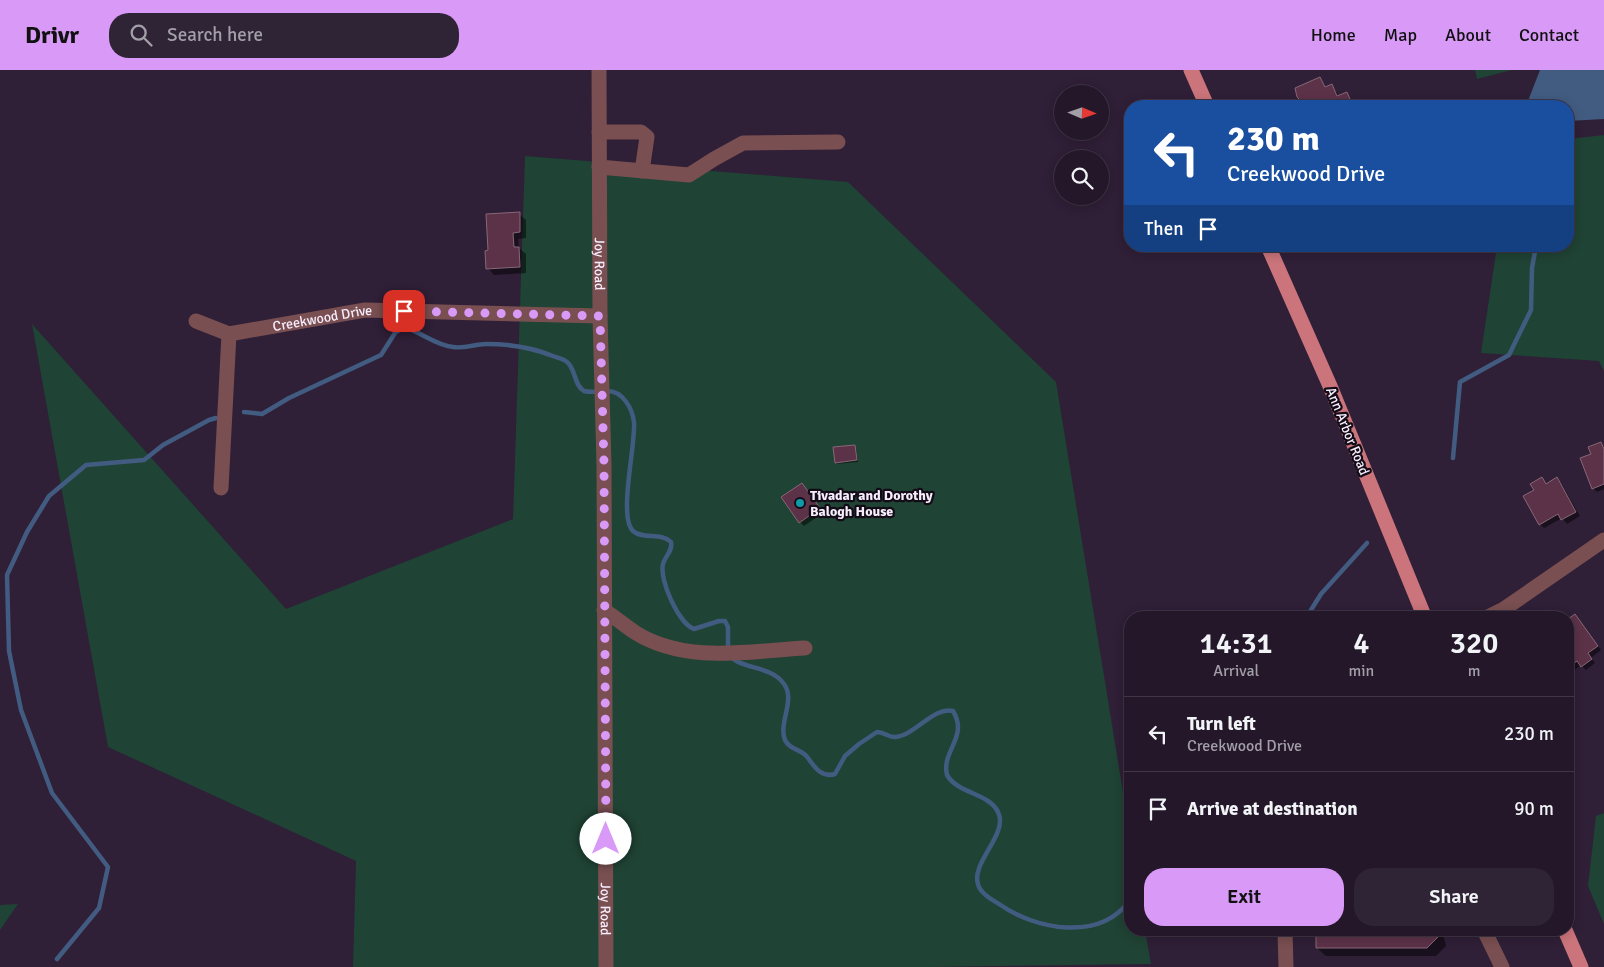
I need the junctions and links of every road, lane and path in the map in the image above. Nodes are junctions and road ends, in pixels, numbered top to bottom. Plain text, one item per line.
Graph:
1 (599, 70) edge
2 (1191, 70) edge
3 (1204, 100) edge
4 (599, 132) junction
5 (838, 142) dead end
6 (599, 168) junction
7 (642, 171) junction
8 (1271, 252) edge
9 (600, 316) junction
10 (196, 321) dead end
11 (229, 334) junction
12 (221, 488) dead end
13 (1604, 540) edge
14 (604, 610) junction
15 (1422, 611) edge
16 (1500, 611) edge
17 (806, 648) dead end
18 (1285, 936) edge
19 (1487, 936) edge
20 (1568, 936) edge
21 (606, 967) edge
22 (1286, 967) edge
23 (1502, 967) edge
24 (1581, 967) edge

1 - 4 street, Joy Road
2 - 3 main road
4 - 6 street, Joy Road
4 - 7 street
5 - 7 street
6 - 7 street
6 - 9 street, Joy Road
8 - 15 main road, Ann Arbor Road
9 - 11 street, Creekwood Drive
9 - 14 street, Joy Road
10 - 11 street
11 - 12 street
13 - 16 street
14 - 17 street
14 - 21 street, Joy Road
18 - 22 street
19 - 23 street
20 - 24 main road

